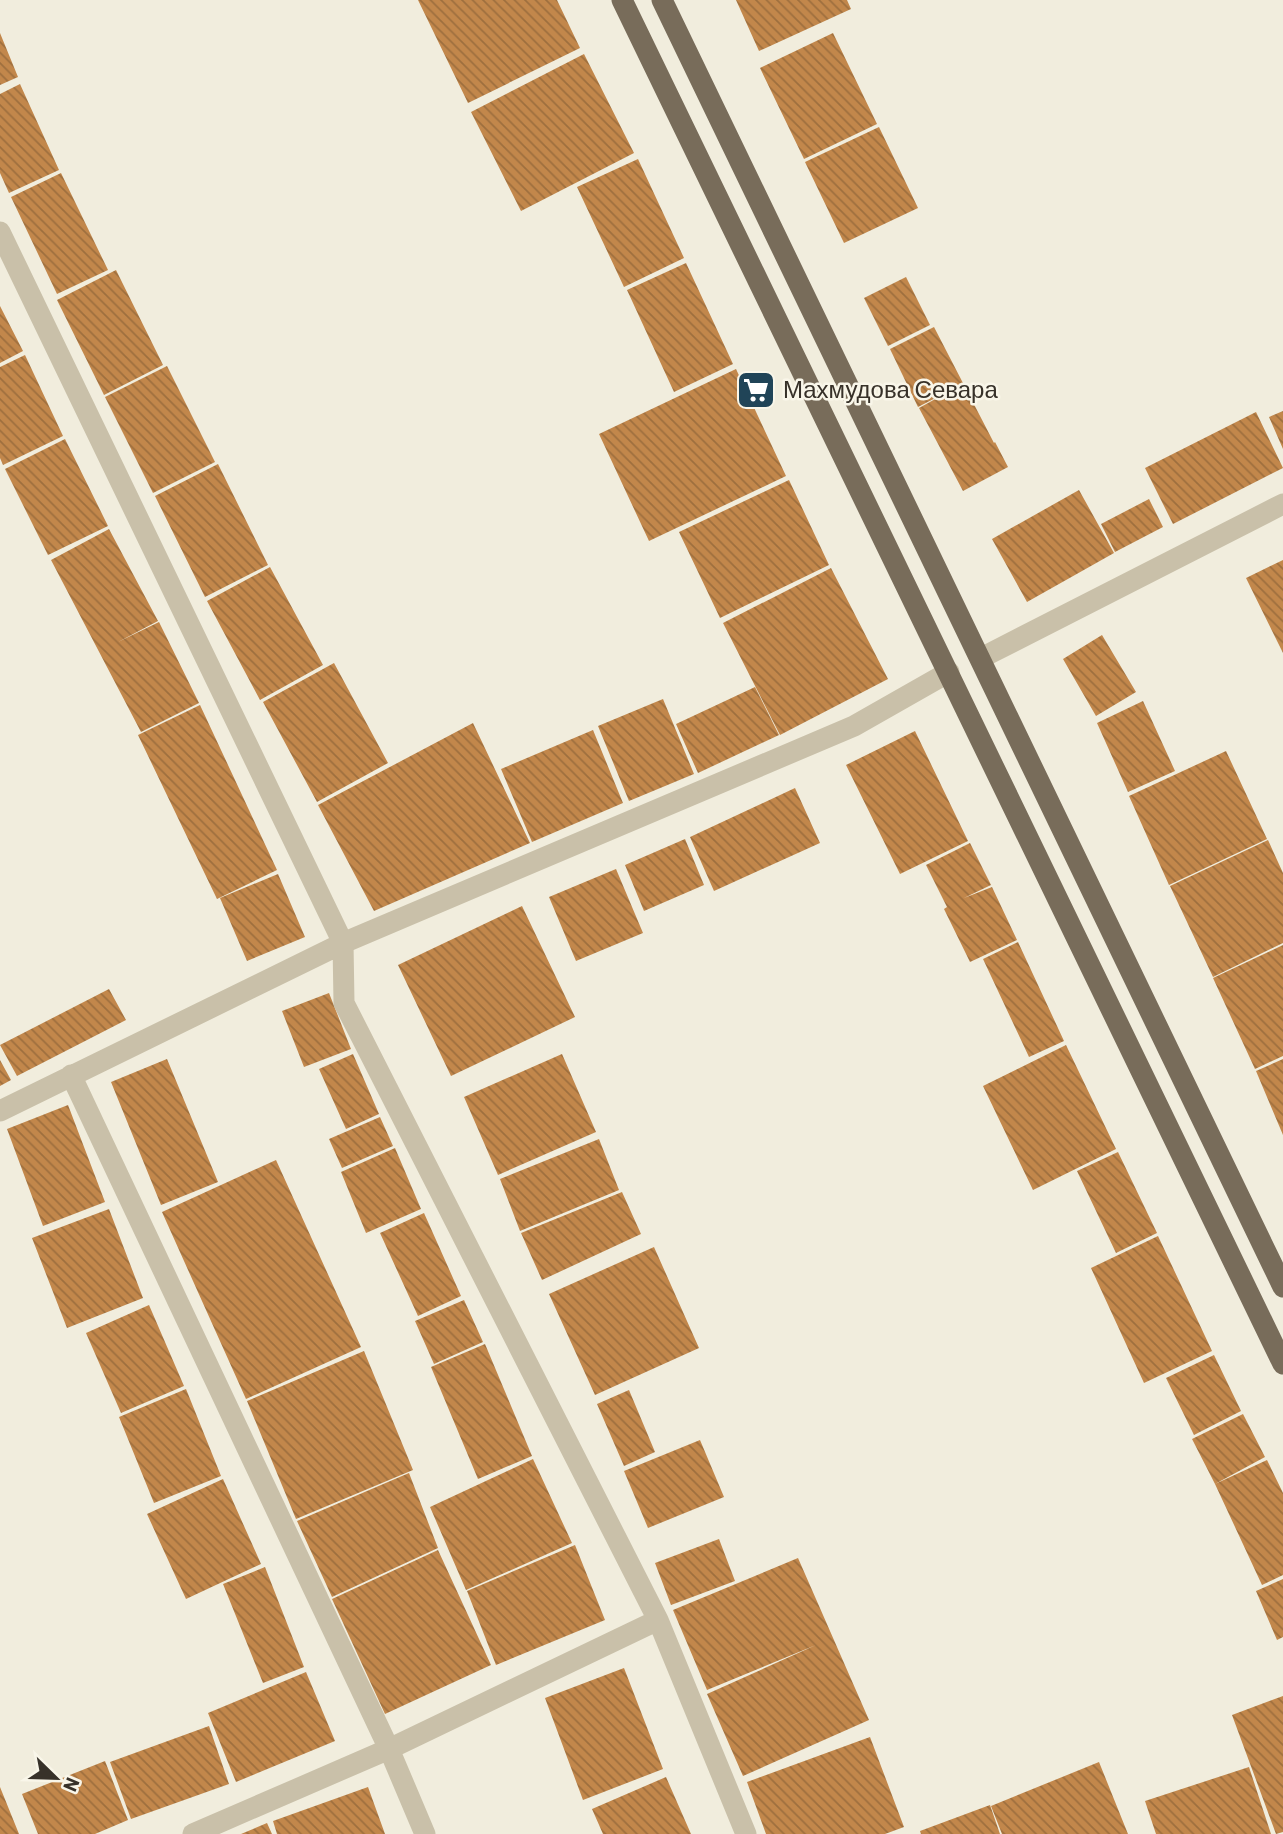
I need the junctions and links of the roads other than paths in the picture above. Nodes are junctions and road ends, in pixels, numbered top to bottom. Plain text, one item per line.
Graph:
1 (622, 0) edge
2 (662, 0) edge
3 (0, 232) edge
4 (1283, 504) edge
5 (981, 658) junction
6 (949, 673) junction
7 (343, 943) junction
8 (71, 1075) junction
9 (0, 1111) edge
10 (1283, 1287) edge
11 (1283, 1364) edge
12 (658, 1620) junction
13 (390, 1749) junction
14 (193, 1834) edge
15 (425, 1834) edge
16 (746, 1834) edge

1 - 6 main road
2 - 5 main road
3 - 7 street
4 - 5 street
5 - 10 main road
6 - 7 street
6 - 11 main road
7 - 8 street
7 - 12 street
8 - 9 street
8 - 13 street
12 - 13 street
12 - 16 street
13 - 14 street
13 - 15 street

